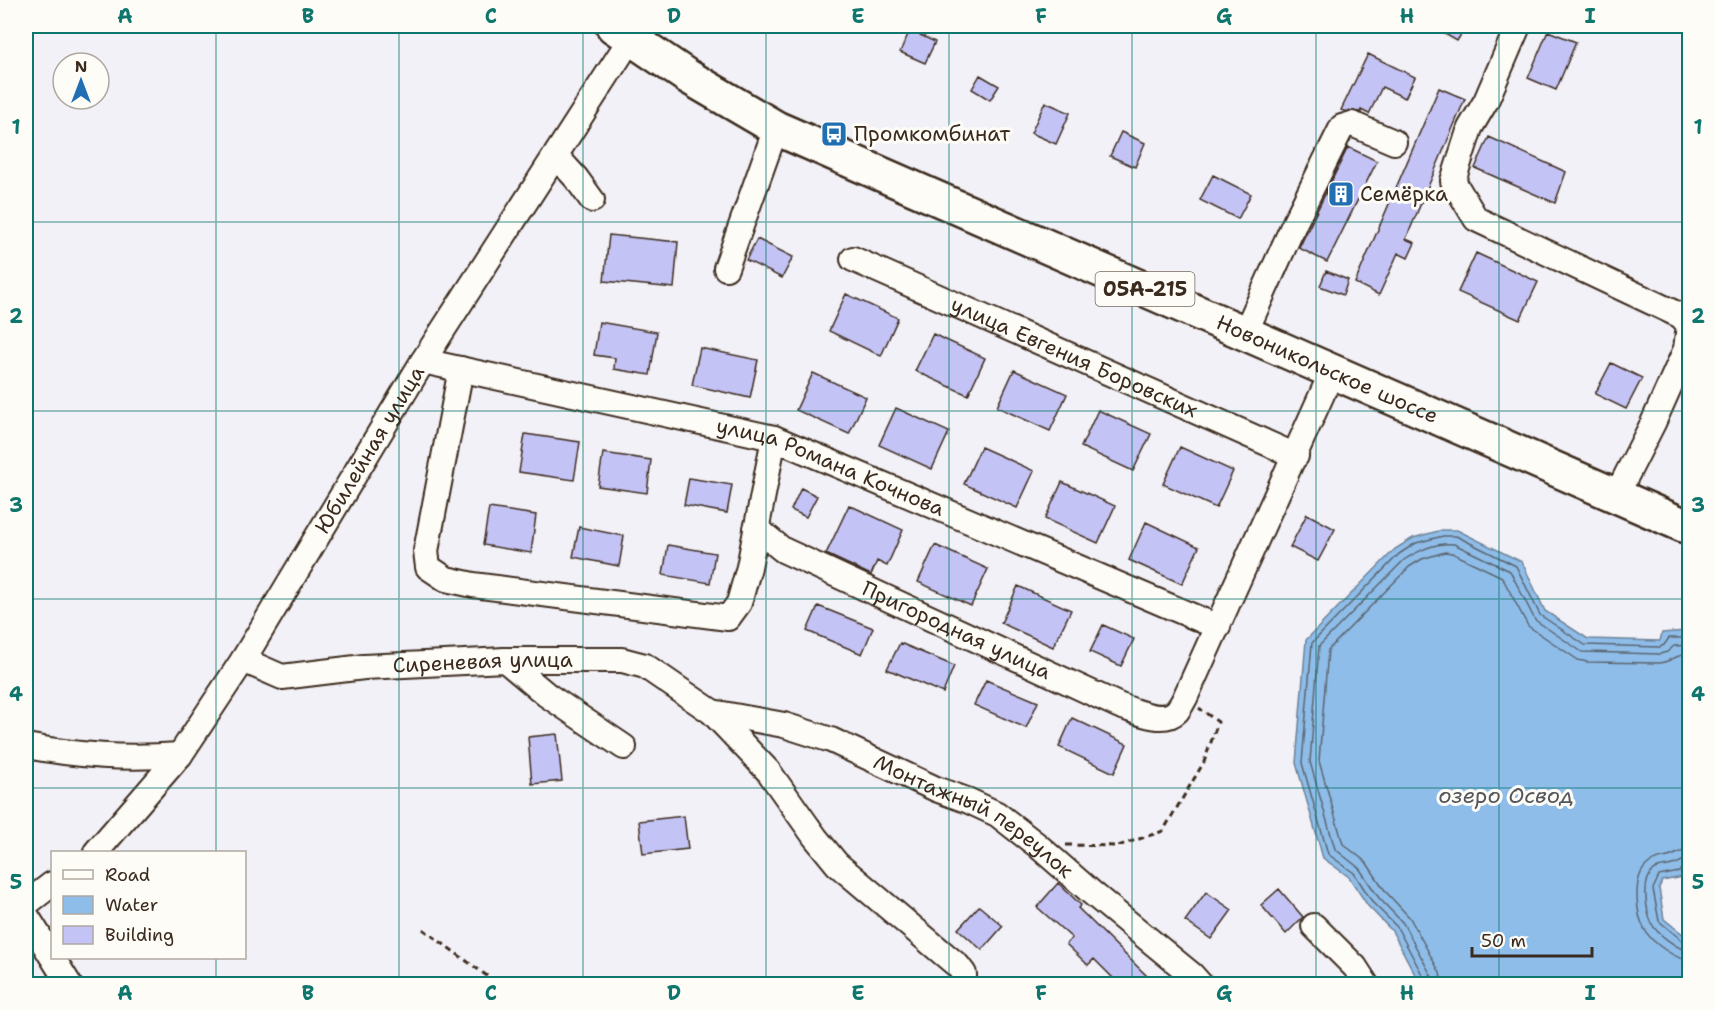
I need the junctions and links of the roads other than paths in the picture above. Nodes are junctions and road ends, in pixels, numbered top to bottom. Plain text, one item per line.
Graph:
1 (1518, 26) edge
2 (622, 32) edge
3 (776, 128) junction
4 (1394, 142) dead end
5 (556, 156) junction
6 (592, 200) dead end
7 (853, 259) dead end
8 (726, 268) dead end
9 (1245, 333) junction
10 (423, 361) junction
11 (461, 369) junction
12 (1332, 372) junction
13 (774, 438) junction
14 (1296, 456) junction
15 (1616, 496) junction
16 (756, 528) junction
17 (1689, 528) edge
18 (1218, 627) junction
19 (243, 660) junction
20 (505, 660) junction
21 (712, 712) junction
22 (26, 746) edge
23 (624, 747) dead end
24 (180, 755) junction
25 (97, 851) edge
26 (51, 885) edge
27 (26, 904) edge
28 (26, 915) edge
29 (1314, 926) dead end
30 (51, 955) edge
31 (53, 959) edge
32 (69, 984) edge
33 (964, 984) edge
34 (1200, 984) edge
35 (1366, 984) edge

1 - 15 street
2 - 3 highway, Новоникольское шоссе / 05А-215
2 - 5 street, Юбилейная улица
3 - 8 street
3 - 9 highway, Новоникольское шоссе / 05А-215
4 - 9 street
5 - 6 street
5 - 10 street, Юбилейная улица
7 - 14 street, улица Евгения Боровских
9 - 12 highway, Новоникольское шоссе / 05А-215
10 - 11 street, улица Романа Кочнова
10 - 19 street, Юбилейная улица
11 - 13 street, улица Романа Кочнова
11 - 16 street
12 - 14 street
12 - 15 highway, Новоникольское шоссе / 05А-215
13 - 16 street
13 - 18 street, улица Романа Кочнова
14 - 18 street
15 - 17 highway, Новоникольское шоссе / 05А-215
16 - 18 street, Пригородная улица
19 - 20 street, Сиреневая улица
19 - 24 street, Юбилейная улица
20 - 21 street, Сиреневая улица
20 - 23 street
21 - 33 street
21 - 34 street, Монтажный переулок
22 - 24 street
24 - 25 street, Юбилейная улица
26 - 27 street
28 - 30 street
29 - 35 street
31 - 32 street

